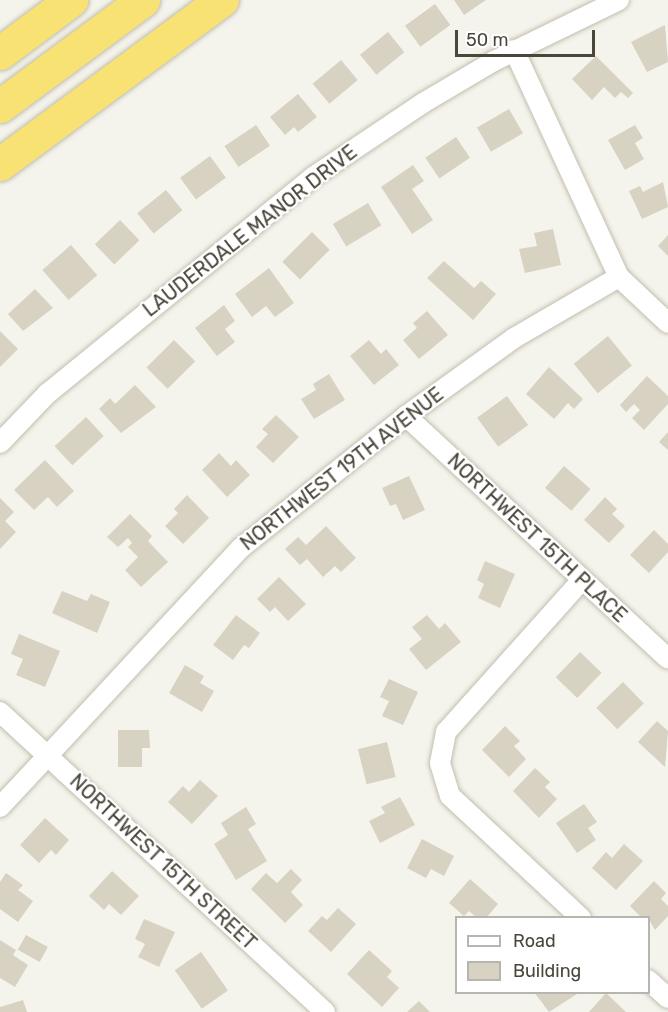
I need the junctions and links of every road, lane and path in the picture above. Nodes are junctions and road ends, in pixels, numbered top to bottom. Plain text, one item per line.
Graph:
1 (39, 0) edge
2 (71, 0) edge
3 (143, 0) edge
4 (222, 0) edge
5 (619, 0) edge
6 (0, 38) edge
7 (514, 50) junction
8 (0, 53) edge
9 (0, 106) edge
10 (0, 164) edge
11 (619, 277) junction
12 (668, 322) edge
13 (406, 416) junction
14 (0, 443) edge
15 (582, 580) junction
16 (668, 659) edge
17 (0, 712) edge
18 (46, 754) junction
19 (0, 807) edge
20 (579, 916) edge
21 (650, 982) edge
22 (668, 998) edge
23 (325, 1012) edge

1 - 6 highway
2 - 8 highway
3 - 9 highway
4 - 10 highway
5 - 7 street, LAUDERDALE MANOR DRIVE
7 - 11 street
7 - 14 street, LAUDERDALE MANOR DRIVE
11 - 12 street
11 - 13 street, NORTHWEST 19TH AVENUE
13 - 15 street, NORTHWEST 15TH PLACE
13 - 18 street, NORTHWEST 19TH AVENUE
15 - 16 street, NORTHWEST 15TH PLACE
15 - 20 street
17 - 18 street, NORTHWEST 15TH STREET
18 - 19 street, NORTHWEST 19TH AVENUE
18 - 23 street, NORTHWEST 15TH STREET
21 - 22 street

